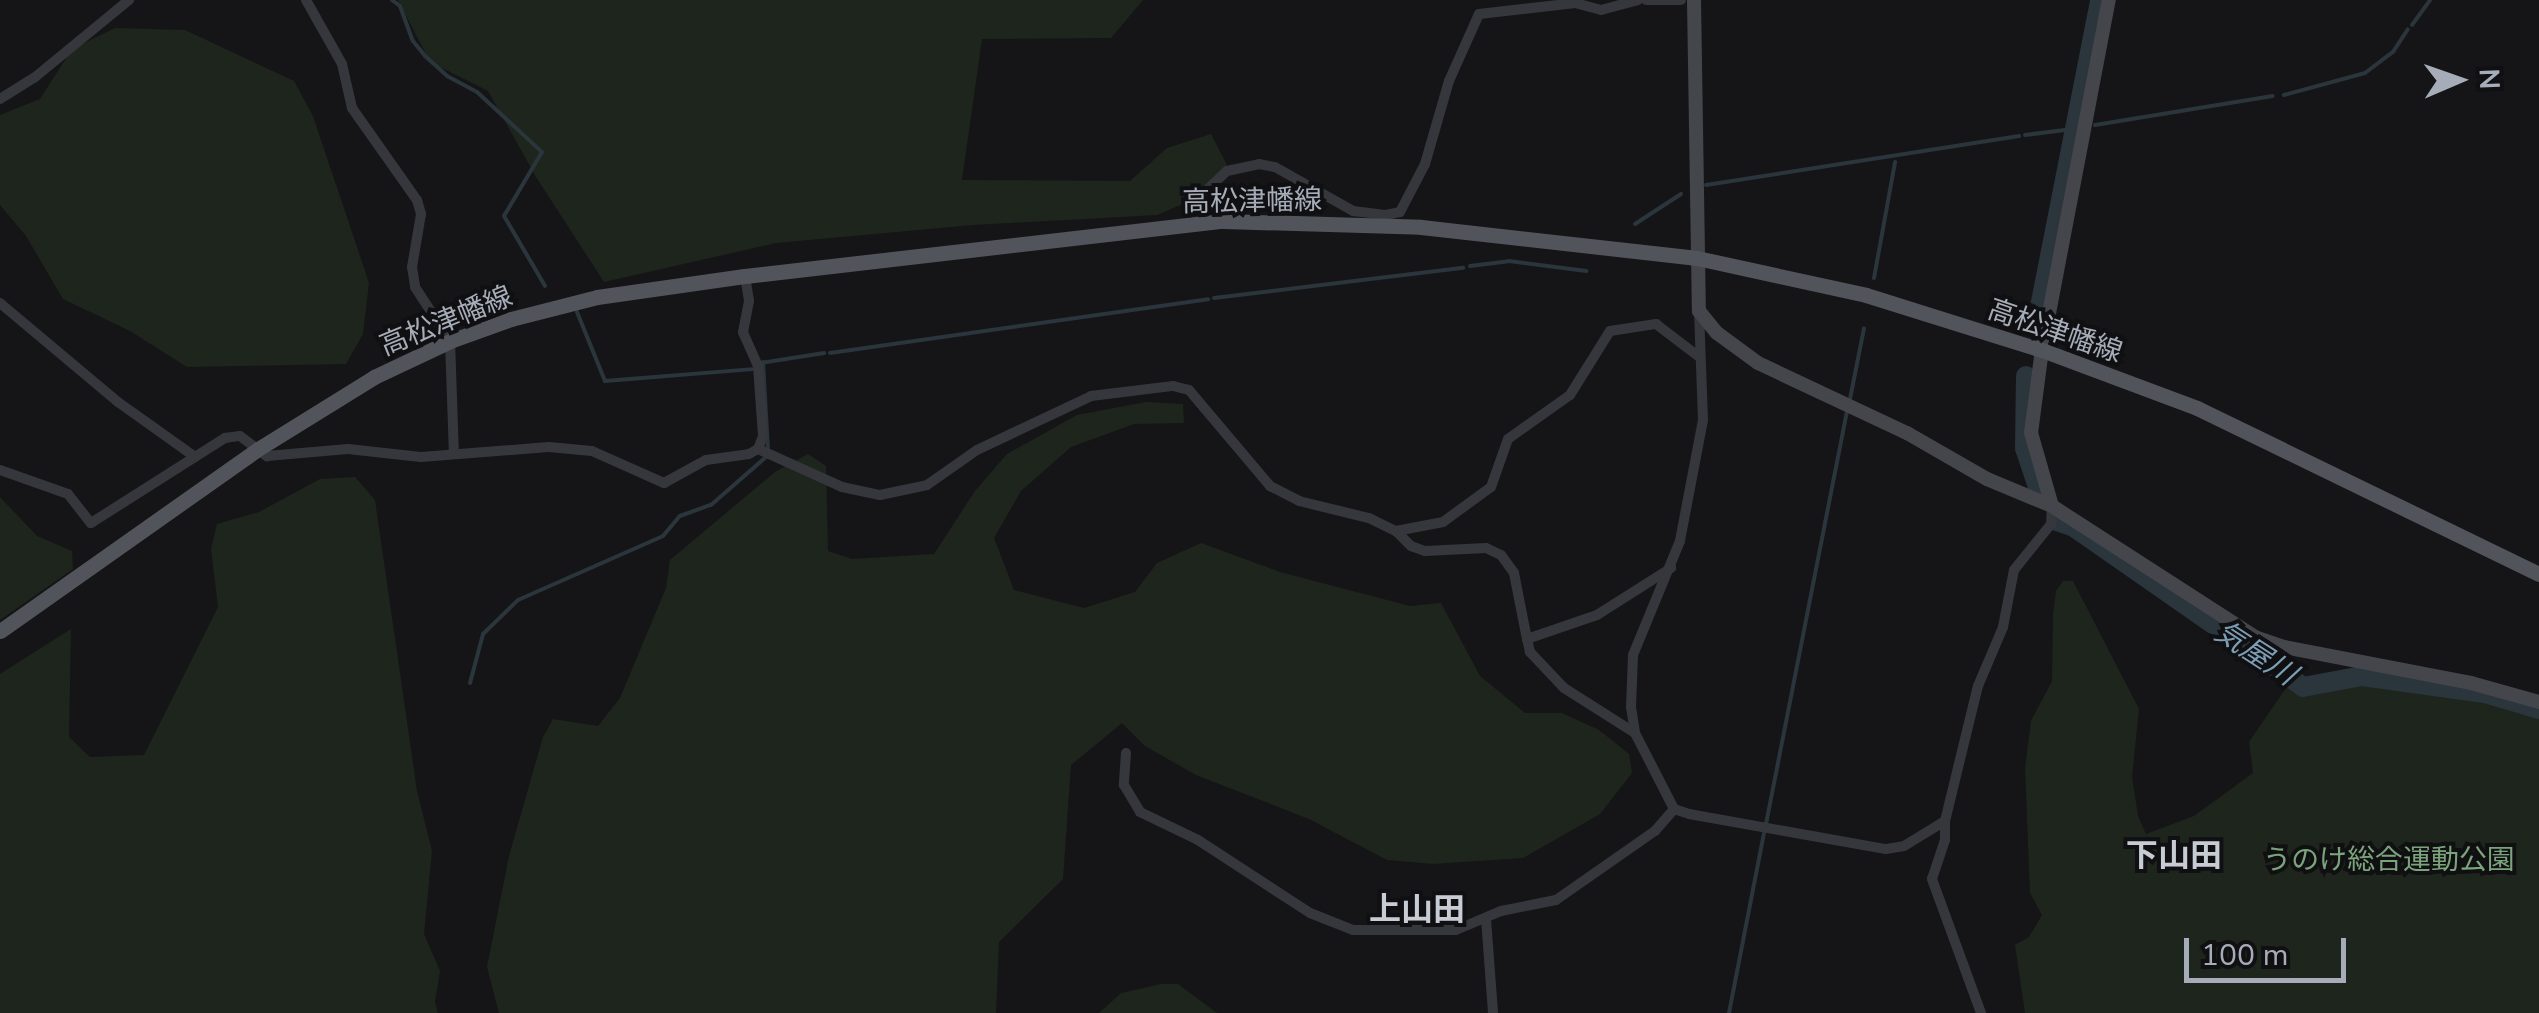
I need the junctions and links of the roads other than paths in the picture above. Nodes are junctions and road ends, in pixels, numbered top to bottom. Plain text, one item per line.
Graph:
1 (129, 0) edge
2 (306, 0) edge
3 (1638, 0) edge
4 (1646, 0) edge
5 (1681, 0) edge
6 (1694, 0) edge
7 (2109, 0) edge
8 (0, 98) edge
9 (1194, 202) dead end
10 (1335, 202) junction
11 (1334, 224) junction
12 (1698, 258) junction
13 (745, 276) junction
14 (0, 303) edge
15 (1699, 312) junction
16 (450, 340) junction
17 (2042, 350) junction
18 (1698, 356) junction
19 (758, 449) junction
20 (258, 450) junction
21 (454, 454) junction
22 (195, 457) junction
23 (0, 470) edge
24 (2052, 506) junction
25 (1396, 531) junction
26 (1670, 568) junction
27 (2539, 574) edge
28 (0, 631) edge
29 (1527, 639) junction
30 (2539, 702) edge
31 (1635, 733) junction
32 (1126, 753) dead end
33 (1674, 809) junction
34 (1945, 821) junction
35 (1486, 919) junction
36 (1493, 1013) edge
37 (1981, 1013) edge

1 - 8 street
2 - 16 street
3 - 10 street
4 - 5 street
6 - 12 street
7 - 17 street
9 - 10 street
10 - 11 street
11 - 12 main road, 高松津幡線
11 - 13 main road, 高松津幡線
12 - 15 street
12 - 17 main road, 高松津幡線
13 - 16 main road, 高松津幡線
13 - 19 street
14 - 22 street
15 - 18 street
15 - 24 street
16 - 20 main road, 高松津幡線
16 - 21 street
17 - 24 street
17 - 27 main road, 高松津幡線
18 - 25 street
18 - 26 street
19 - 21 street
19 - 25 street
20 - 21 street
20 - 22 street
20 - 28 main road, 高松津幡線
22 - 23 street
24 - 30 street
24 - 34 street
25 - 29 street
26 - 29 street
26 - 31 street
29 - 31 street
31 - 33 street
32 - 35 street
33 - 34 street
33 - 35 street
34 - 37 street
35 - 36 street

